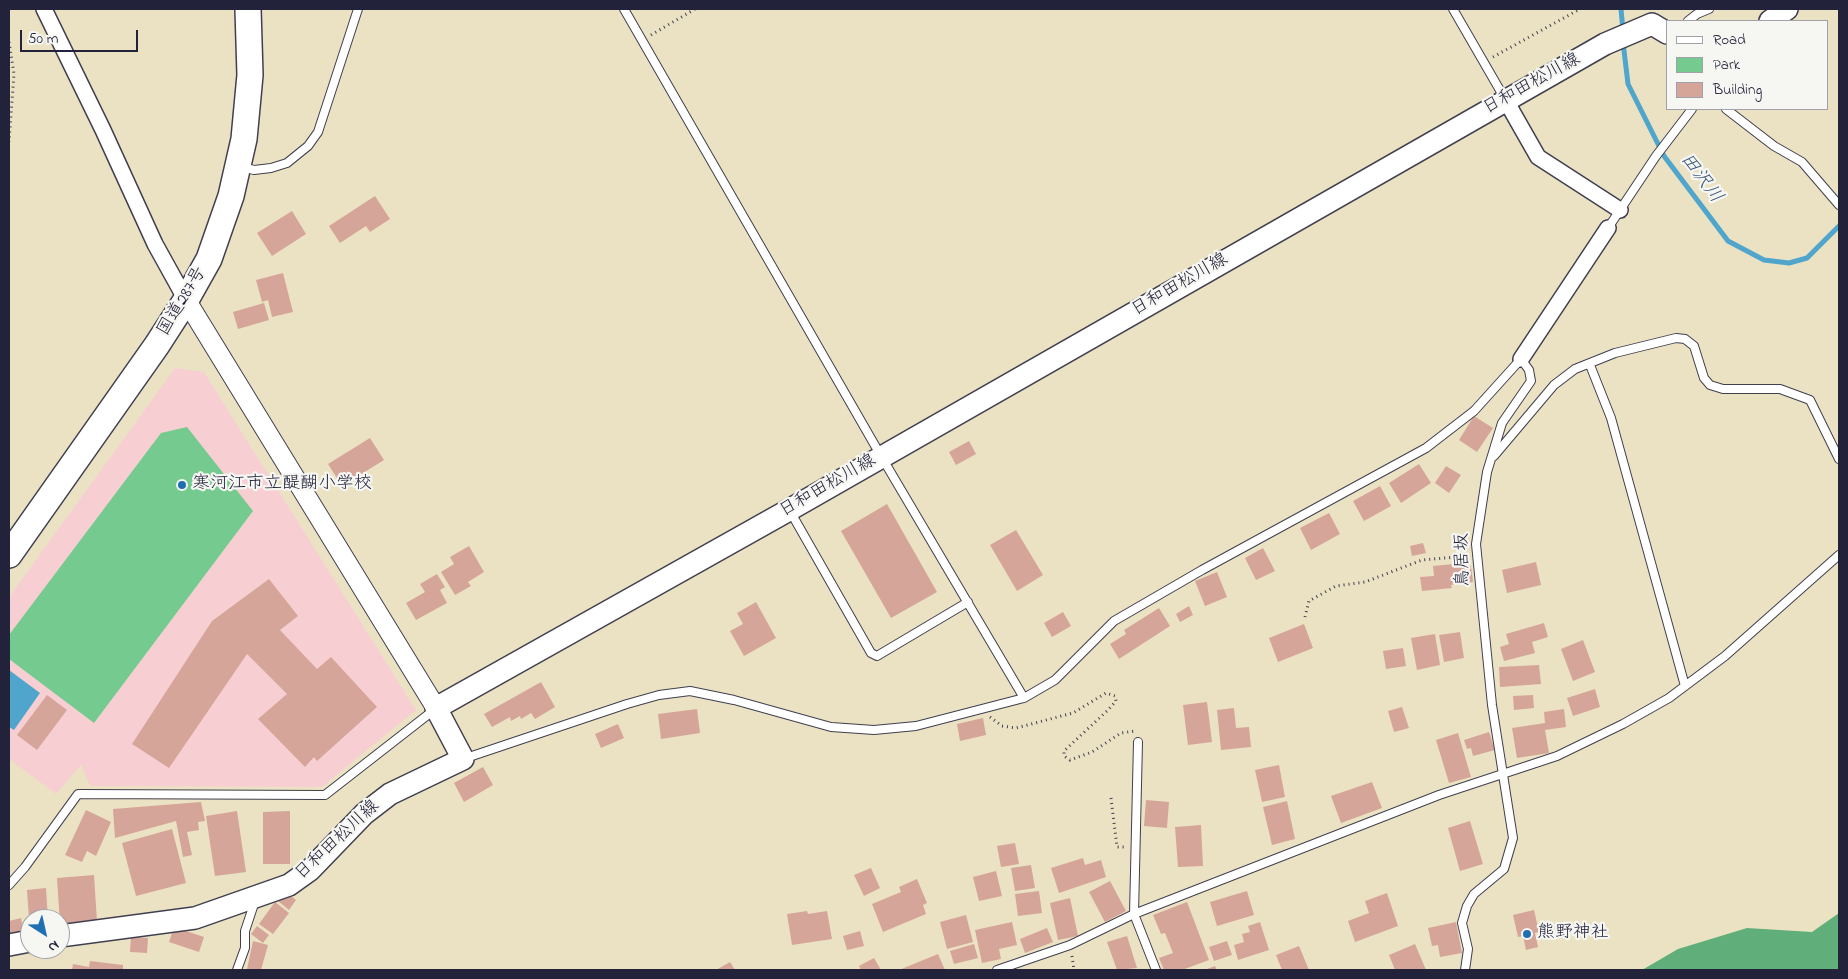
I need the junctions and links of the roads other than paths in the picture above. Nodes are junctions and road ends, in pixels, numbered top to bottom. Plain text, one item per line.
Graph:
1 (44, 9) edge
2 (248, 9) edge
3 (358, 9) edge
4 (624, 9) edge
5 (1453, 9) edge
6 (1709, 9) edge
7 (1787, 9) edge
8 (1689, 20) edge
9 (1771, 20) edge
10 (1666, 32) edge
11 (1505, 100) junction
12 (1691, 110) edge
13 (1727, 110) edge
14 (238, 166) junction
15 (1839, 205) edge
16 (1620, 210) junction
17 (1608, 228) joint
18 (186, 300) junction
19 (1520, 359) junction
20 (1590, 365) junction
21 (881, 456) junction
22 (1839, 459) edge
23 (1491, 460) junction
24 (790, 510) junction
25 (9, 555) edge
26 (1839, 555) edge
27 (968, 602) junction
28 (1685, 686) junction
29 (1024, 698) junction
30 (436, 708) junction
31 (1138, 742) road end
32 (464, 759) junction
33 (1502, 774) junction
34 (9, 884) edge
35 (256, 898) junction
36 (1134, 914) junction
37 (70, 935) edge
38 (237, 970) edge
39 (997, 970) edge
40 (1156, 970) edge
41 (1465, 970) edge

1 - 18 street
2 - 14 highway, 国道287号
3 - 14 lane
4 - 21 lane
5 - 11 lane
6 - 8 lane
7 - 9 main road
10 - 11 main road, 日和田松川線
11 - 16 street
11 - 21 main road, 日和田松川線
12 - 16 lane
13 - 15 lane
14 - 18 highway, 国道287号
16 - 17 lane
17 - 19 street
18 - 25 highway, 国道287号
18 - 30 street
19 - 23 lane, 鳥居坂
19 - 29 lane
20 - 22 lane
20 - 23 lane
20 - 28 lane
21 - 24 main road, 日和田松川線
21 - 27 lane
23 - 33 lane, 鳥居坂
24 - 27 lane
24 - 30 main road, 日和田松川線
26 - 28 lane
27 - 29 lane
28 - 33 lane
29 - 32 lane
30 - 32 main road
30 - 34 lane
31 - 36 lane
32 - 35 main road, 日和田松川線
33 - 36 lane
33 - 41 lane, 鳥居坂
35 - 37 main road, 日和田松川線
35 - 38 lane
36 - 39 lane
36 - 40 lane

